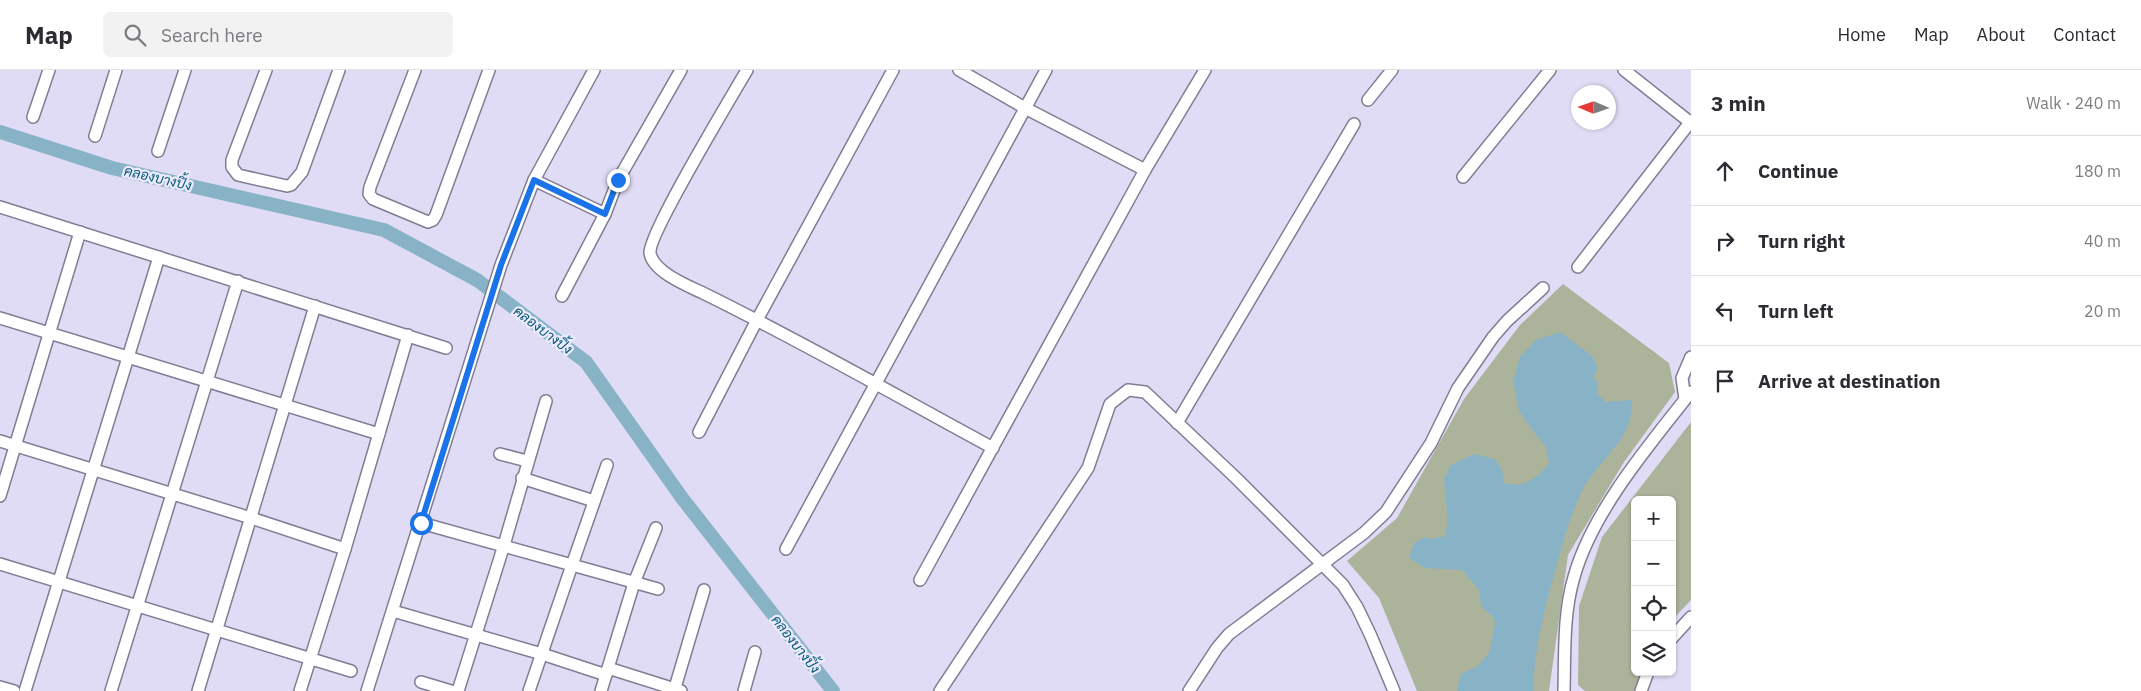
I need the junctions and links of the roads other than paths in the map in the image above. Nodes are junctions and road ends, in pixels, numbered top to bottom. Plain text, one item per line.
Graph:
1 (49, 70) edge
2 (116, 70) edge
3 (185, 70) edge
4 (266, 70) edge
5 (339, 70) edge
6 (415, 70) edge
7 (489, 70) edge
8 (594, 70) edge
9 (681, 70) edge
10 (747, 70) edge
11 (893, 70) edge
12 (959, 70) edge
13 (1046, 70) edge
14 (1205, 70) edge
15 (1392, 70) edge
16 (1550, 70) edge
17 (1624, 70) edge
18 (1368, 100) dead end
19 (1025, 108) junction
20 (33, 117) dead end
21 (1691, 122) edge
22 (1354, 124) dead end
23 (95, 136) dead end
24 (158, 152) dead end
25 (1145, 170) junction
26 (1463, 177) dead end
27 (534, 180) junction
28 (0, 207) edge
29 (605, 214) junction
30 (80, 232) junction
31 (159, 257) junction
32 (1578, 267) dead end
33 (238, 281) junction
34 (1543, 288) dead end
35 (562, 296) dead end
36 (315, 306) junction
37 (0, 318) edge
38 (757, 320) junction
39 (48, 333) junction
40 (408, 335) junction
41 (446, 348) dead end
42 (1691, 357) edge
43 (128, 358) junction
44 (208, 382) junction
45 (874, 384) junction
46 (1688, 395) edge
47 (546, 401) dead end
48 (285, 406) junction
49 (1177, 423) junction
50 (699, 432) dead end
51 (378, 434) junction
52 (0, 442) edge
53 (16, 446) junction
54 (993, 448) junction
55 (500, 454) dead end
56 (527, 461) junction
57 (607, 465) dead end
58 (93, 469) junction
59 (522, 478) junction
60 (173, 494) junction
61 (0, 496) edge
62 (594, 501) junction
63 (251, 518) junction
64 (421, 523) junction
65 (656, 528) dead end
66 (504, 545) junction
67 (345, 549) junction
68 (786, 549) dead end
69 (1323, 563) junction
70 (0, 564) edge
71 (572, 566) junction
72 (920, 580) dead end
73 (60, 582) junction
74 (634, 583) junction
75 (658, 589) dead end
76 (704, 590) dead end
77 (138, 606) junction
78 (393, 611) junction
79 (1691, 617) edge
80 (216, 631) junction
81 (1676, 634) edge
82 (474, 635) junction
83 (755, 652) dead end
84 (542, 654) junction
85 (310, 660) junction
86 (350, 671) dead end
87 (607, 672) junction
88 (1647, 676) edge
89 (421, 682) dead end
90 (0, 687) edge
91 (677, 690) edge
92 (14, 691) edge
93 (25, 691) edge
94 (111, 691) edge
95 (198, 691) edge
96 (300, 691) edge
97 (367, 691) edge
98 (451, 691) edge
99 (458, 691) edge
100 (530, 691) edge
101 (600, 691) edge
102 (744, 691) edge
103 (940, 691) edge
104 (1189, 691) edge
105 (1394, 691) edge
106 (1564, 691) edge
107 (1641, 691) edge

1 - 20 street
2 - 23 street
3 - 24 street
4 - 5 street
6 - 7 street
8 - 27 street
9 - 29 street
10 - 38 street
11 - 38 street
12 - 19 street
13 - 19 street
14 - 25 street
15 - 18 street
16 - 26 street
17 - 21 street
19 - 25 street
19 - 45 street
21 - 32 street
22 - 49 street
25 - 54 street
27 - 29 street
27 - 64 street
28 - 30 street
29 - 35 street
30 - 31 street
30 - 39 street
31 - 33 street
31 - 43 street
33 - 36 street
33 - 44 street
34 - 69 street
36 - 40 street
36 - 48 street
37 - 39 street
38 - 45 street
38 - 50 street
39 - 43 street
39 - 53 street
40 - 41 street
40 - 51 street
42 - 46 street
43 - 44 street
43 - 58 street
44 - 48 street
44 - 60 street
45 - 54 street
45 - 68 street
46 - 106 street
47 - 56 street
48 - 51 street
48 - 63 street
49 - 69 street
49 - 103 street
51 - 67 street
52 - 53 street
53 - 58 street
53 - 61 street
54 - 72 street
55 - 56 street
56 - 59 street
57 - 62 street
58 - 60 street
58 - 73 street
59 - 62 street
59 - 66 street
60 - 63 street
60 - 77 street
62 - 71 street
63 - 67 street
63 - 80 street
64 - 66 street
64 - 78 street
65 - 74 street
66 - 71 street
66 - 82 street
67 - 85 street
69 - 104 street
69 - 105 street
70 - 73 street
71 - 74 street
71 - 84 street
73 - 77 street
73 - 93 street
74 - 75 street
74 - 87 street
76 - 91 street
77 - 80 street
77 - 94 street
78 - 82 street
78 - 97 street
79 - 81 street
80 - 85 street
80 - 95 street
82 - 84 street
82 - 99 street
83 - 102 street
84 - 87 street
84 - 100 street
85 - 86 street
85 - 96 street
87 - 91 street
87 - 101 street
88 - 107 street
89 - 98 street
90 - 92 street

